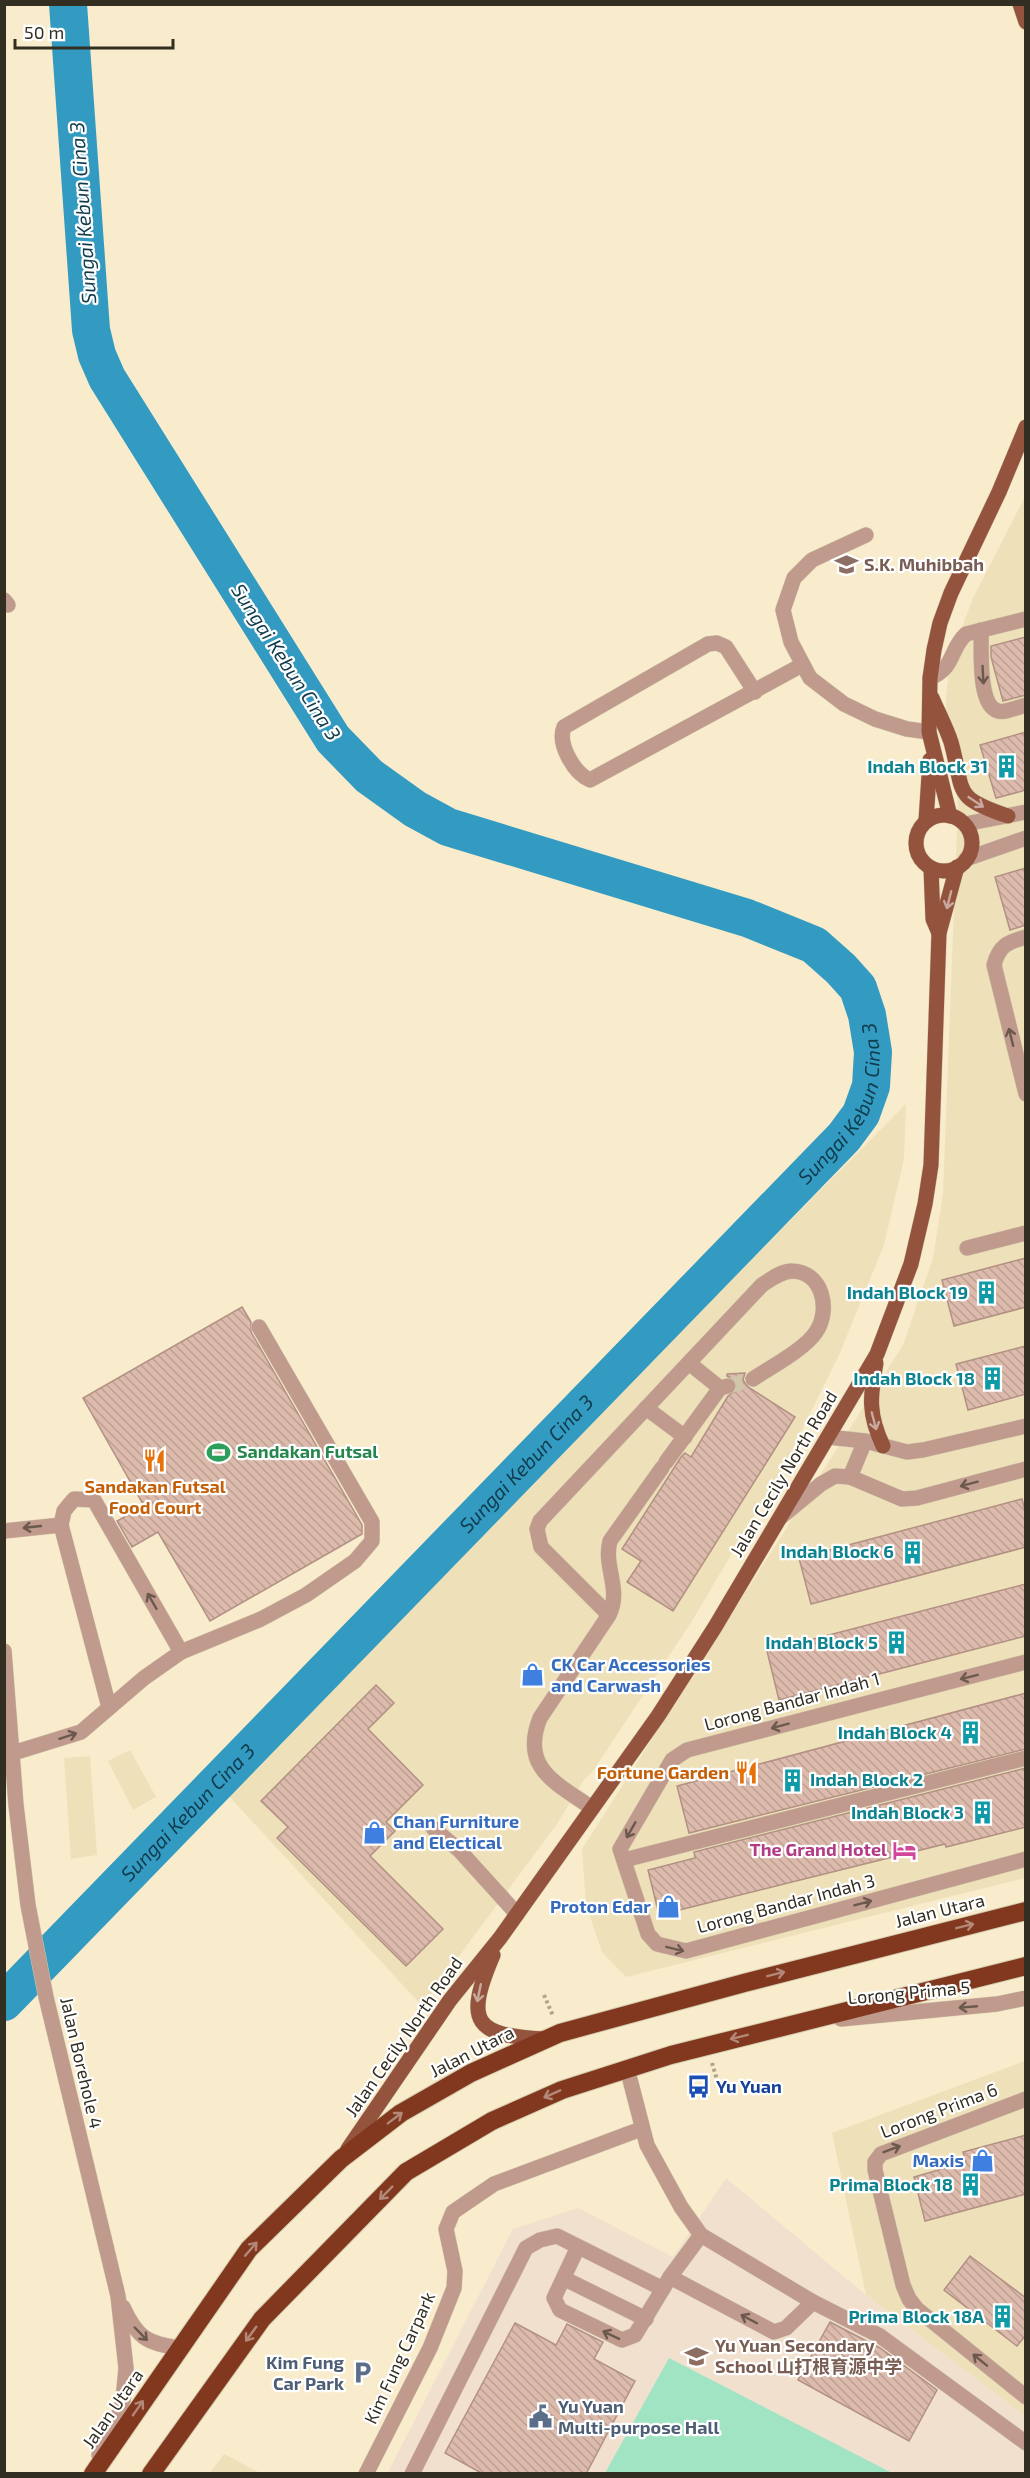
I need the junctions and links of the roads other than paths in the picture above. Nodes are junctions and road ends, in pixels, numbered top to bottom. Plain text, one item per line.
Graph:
1 (1020, 4) edge
2 (1026, 22) edge
3 (1026, 427) edge
4 (866, 535) dead end
5 (1026, 619) edge
6 (981, 630) junction
7 (802, 665) junction
8 (930, 685) junction
9 (755, 692) junction
10 (1026, 705) edge
11 (930, 736) junction
12 (1026, 812) edge
13 (950, 816) junction
14 (1008, 816) junction
15 (926, 821) junction
16 (964, 824) junction
17 (1026, 838) edge
18 (961, 863) junction
19 (931, 868) junction
20 (939, 933) junction
21 (1026, 937) edge
22 (1026, 1094) edge
23 (1026, 1233) edge
24 (967, 1248) dead end
25 (259, 1327) dead end
26 (878, 1354) junction
27 (689, 1363) junction
28 (753, 1379) tunnel mouth
29 (646, 1408) junction
30 (1026, 1426) edge
31 (686, 1437) junction
32 (828, 1437) junction
33 (865, 1441) junction
34 (883, 1446) junction
35 (1026, 1469) edge
36 (850, 1477) junction
37 (781, 1518) junction
38 (61, 1525) junction
39 (4, 1531) edge
40 (609, 1615) junction
41 (4, 1651) edge
42 (181, 1652) junction
43 (1026, 1662) edge
44 (109, 1707) junction
45 (7, 1724) edge
46 (13, 1753) junction
47 (1026, 1758) edge
48 (592, 1808) junction
49 (433, 1828) dead end
50 (622, 1855) junction
51 (1026, 1859) edge
52 (1026, 1911) edge
53 (517, 1914) junction
54 (500, 1938) junction
55 (1026, 1966) edge
56 (1026, 1998) edge
57 (795, 2023) junction
58 (548, 2039) junction
59 (627, 2068) junction
60 (1026, 2098) edge
61 (641, 2129) junction
62 (341, 2159) junction
63 (701, 2235) junction
64 (578, 2247) junction
65 (565, 2279) junction
66 (666, 2283) junction
67 (118, 2296) junction
68 (813, 2302) junction
69 (646, 2319) junction
70 (180, 2349) junction
71 (1026, 2397) edge
72 (1026, 2443) edge
73 (157, 2472) edge
74 (91, 2474) edge
75 (366, 2474) edge
76 (412, 2474) edge

1 - 2 main road
3 - 8 main road
4 - 7 street
5 - 6 street
6 - 8 street
6 -> 10 street
7 - 9 street
7 - 11 street
8 - 11 main road
8 -> 14 main road
9 - 9 street
11 - 13 main road
11 - 15 main road
12 - 14 street
13 - 15 main road
13 - 16 main road
14 - 16 street
15 - 19 main road
16 - 18 main road
17 - 18 street
18 - 19 main road
18 -> 20 main road, Jalan Cecily North Road
19 - 20 main road, Jalan Cecily North Road
20 - 26 main road, Jalan Cecily North Road
22 -> 21 street
23 - 24 street
25 - 42 street
26 - 32 main road, Jalan Cecily North Road
26 -> 34 main road
27 - 28 street
27 - 29 street
27 - 31 street
29 - 31 street
29 - 40 street
30 - 34 street
31 - 40 street
32 - 33 street
32 - 37 main road, Jalan Cecily North Road
33 - 34 street
33 - 36 street
35 -> 36 street
36 - 37 street
37 - 48 main road, Jalan Cecily North Road
38 -> 39 street
42 -> 38 street
38 - 44 street
40 - 48 street
41 - 45 street, Jalan Borehole 4
42 - 44 street
43 -> 50 street, Lorong Bandar Indah 1
46 -> 44 street
45 - 46 street, Jalan Borehole 4
46 - 67 street, Jalan Borehole 4
47 - 50 street
48 - 53 main road, Jalan Cecily North Road
49 - 53 street
50 -> 51 street, Lorong Bandar Indah 3
58 -> 52 highway, Jalan Utara
53 - 54 main road, Jalan Cecily North Road
54 -> 58 main road, Jalan Cecily North Road
54 - 62 main road, Jalan Cecily North Road
55 - 57 highway
56 -> 57 street, Lorong Prima 5
57 -> 59 highway
62 -> 58 highway, Jalan Utara
59 - 61 street
59 -> 73 highway
71 -> 60 street, Lorong Prima 6
61 - 63 street
61 - 75 street, Kim Fung Carpark
70 -> 62 highway, Jalan Utara
63 - 66 street
63 - 68 street
64 - 65 street
64 - 66 street
64 - 76 street
65 - 69 street
69 -> 65 street
68 -> 66 street
66 - 69 street
67 -> 70 street
67 - 74 street, Jalan Borehole 4
68 - 72 street
74 -> 70 highway, Jalan Utara

